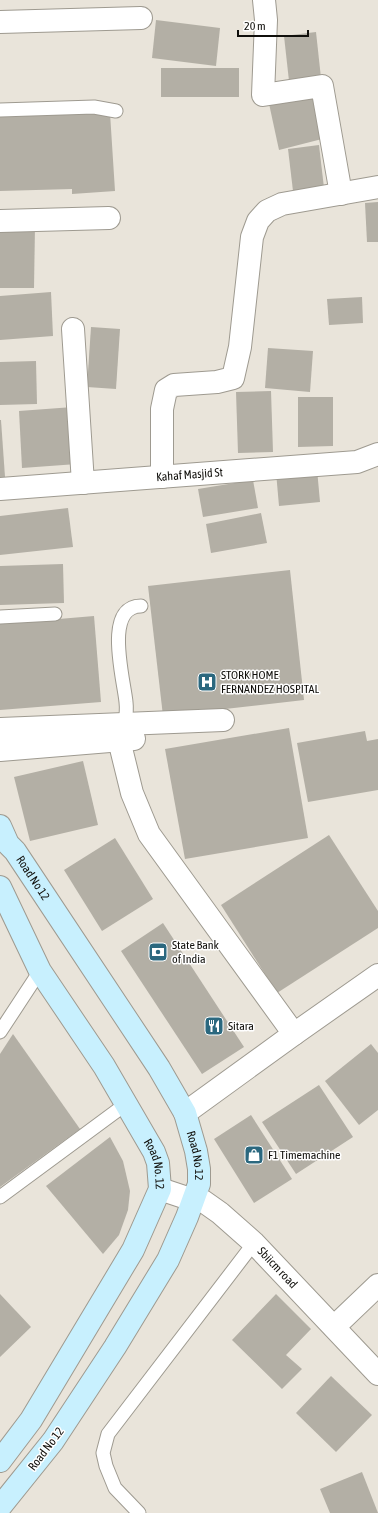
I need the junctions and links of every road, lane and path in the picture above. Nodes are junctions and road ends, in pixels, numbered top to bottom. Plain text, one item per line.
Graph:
1 (264, 0) edge
2 (141, 18) dead end
3 (0, 22) edge
4 (0, 110) edge
5 (116, 111) dead end
6 (378, 187) edge
7 (341, 194) junction
8 (109, 218) dead end
9 (0, 221) edge
10 (73, 329) dead end
11 (378, 454) edge
12 (162, 477) junction
13 (83, 483) junction
14 (0, 489) edge
15 (141, 606) dead end
16 (55, 614) dead end
17 (0, 617) edge
18 (223, 720) dead end
19 (0, 729) edge
20 (122, 732) junction
21 (198, 734) dead end
22 (0, 750) edge
23 (3, 839) edge
24 (0, 887) edge
25 (40, 971) junction
26 (378, 975) edge
27 (0, 1032) edge
28 (294, 1034) junction
29 (126, 1104) junction
30 (185, 1113) junction
31 (160, 1189) junction
32 (0, 1197) edge
33 (193, 1200) junction
34 (254, 1242) junction
35 (378, 1285) edge
36 (334, 1327) junction
37 (378, 1374) edge
38 (0, 1461) edge
39 (0, 1507) edge
40 (139, 1513) edge

1 - 7 street
2 - 3 street
4 - 5 lane
6 - 7 street
7 - 12 street
8 - 9 street
10 - 13 street
11 - 12 street, Kahaf Masjid St
12 - 13 street, Kahaf Masjid St
13 - 14 street, Kahaf Masjid St
15 - 20 lane
16 - 17 lane
18 - 20 street
19 - 20 street
20 - 21 street
20 - 22 street
20 - 28 street
23 - 30 main road, Road No 12
24 - 25 main road, Road No. 12
25 - 27 lane
25 - 29 main road, Road No. 12
26 - 28 street
28 - 30 street
29 - 31 main road, Road No. 12
29 - 32 lane
30 - 33 main road, Road No 12
31 - 33 street, Sbiicm road
31 - 38 main road, Road No. 12
33 - 34 street, Sbiicm road
33 - 39 main road, Road No 12
34 - 36 street, Sbiicm road
34 - 40 lane
35 - 36 street
36 - 37 street, Sbiicm road

